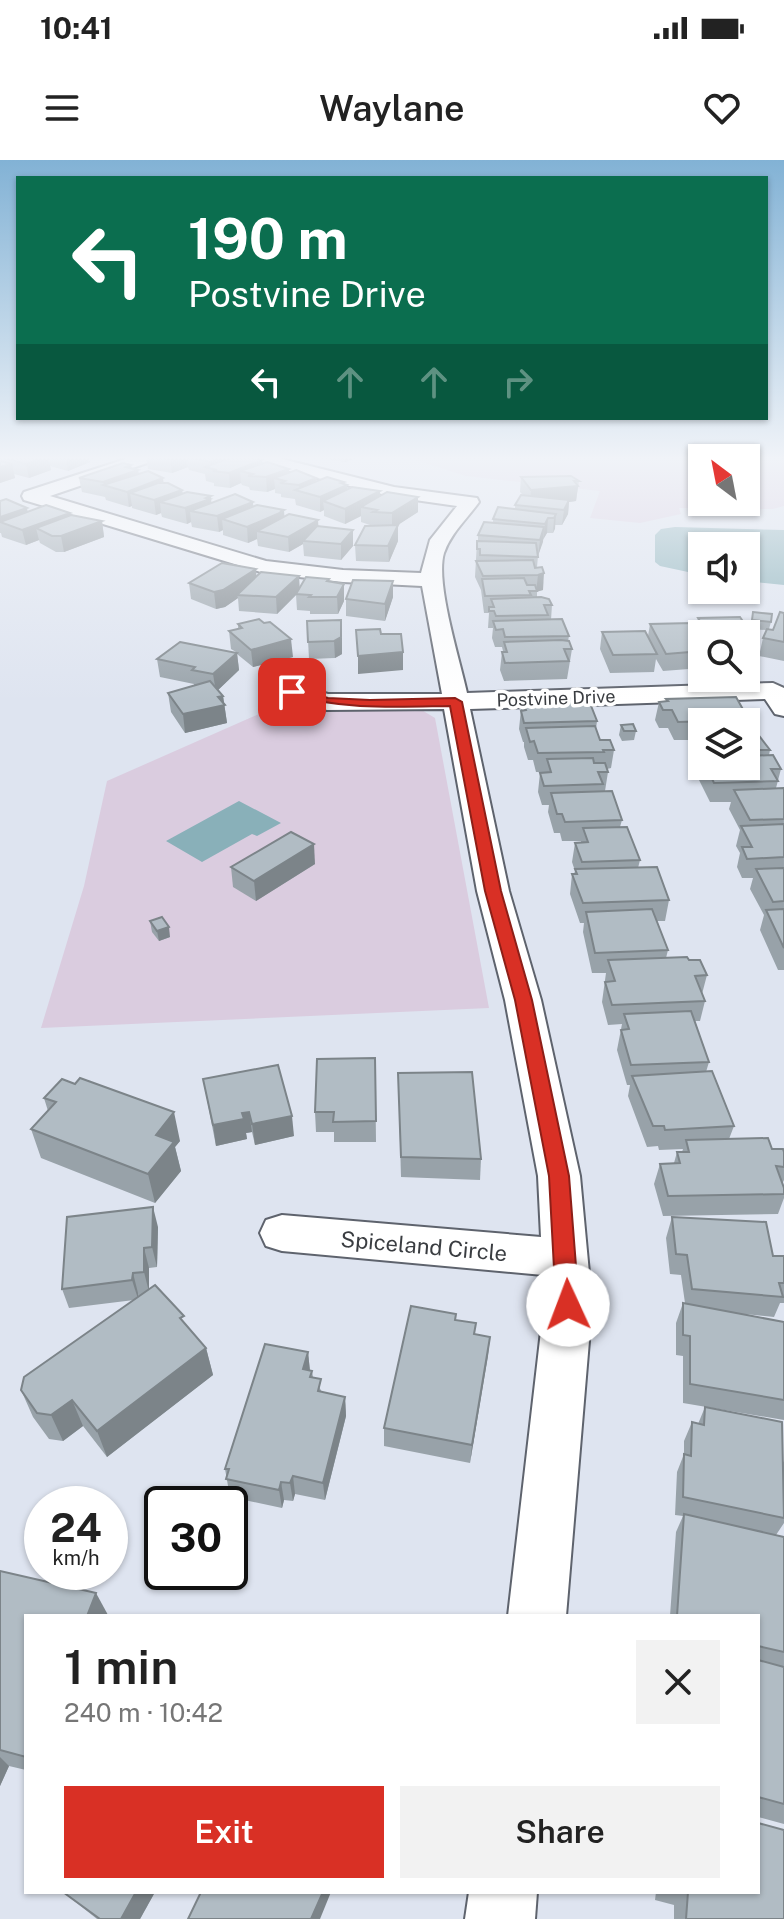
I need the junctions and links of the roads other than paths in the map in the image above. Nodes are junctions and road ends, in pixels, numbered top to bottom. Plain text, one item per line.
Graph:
1 (169, 538) edge
2 (443, 538) edge
3 (429, 580) junction
4 (292, 692) dead end
5 (779, 700) edge
6 (455, 702) junction
7 (282, 1233) dead end
8 (566, 1258) junction
9 (537, 1614) edge
10 (503, 1894) edge
11 (500, 1919) edge

1 - 3 street
2 - 3 street
3 - 6 street
4 - 6 street, Postvine Drive
5 - 6 street, Postvine Drive
6 - 8 street
7 - 8 street, Spiceland Circle
8 - 9 street
10 - 11 street

